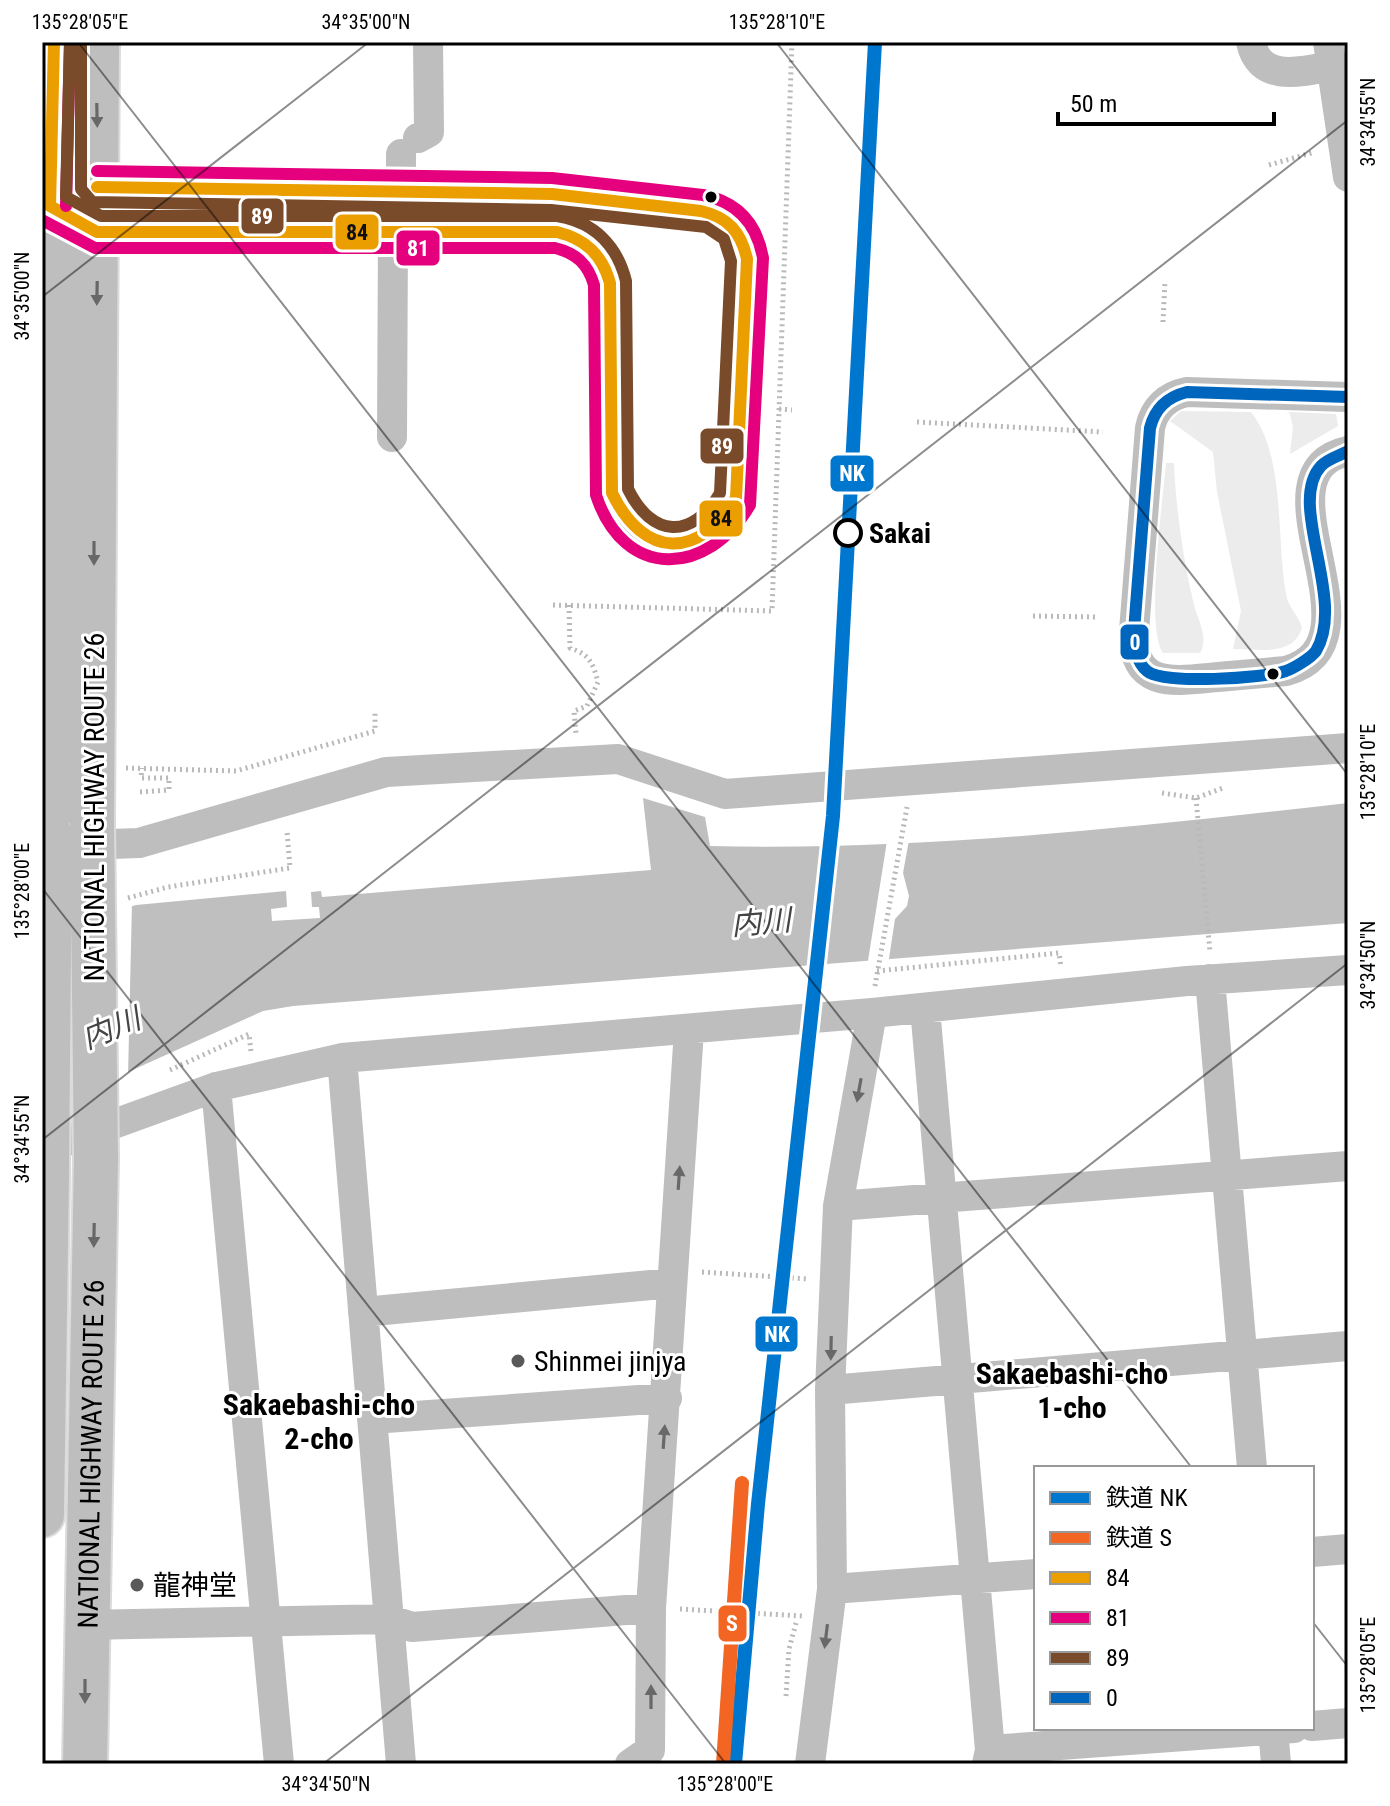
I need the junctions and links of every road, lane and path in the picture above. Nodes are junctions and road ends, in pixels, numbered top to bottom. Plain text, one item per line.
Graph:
1 (54, 42) edge
2 (97, 42) edge
3 (428, 42) edge
4 (792, 42) edge
5 (1251, 42) edge
6 (1330, 54) edge
7 (1320, 151) dead end
8 (1269, 165) dead end
9 (1348, 177) edge
10 (97, 187) junction
11 (401, 189) junction
12 (50, 206) junction
13 (97, 232) junction
14 (393, 234) junction
15 (1165, 281) dead end
16 (1163, 322) dead end
17 (1348, 397) edge
18 (779, 409) junction
19 (792, 410) dead end
20 (850, 415) dead end
21 (917, 422) dead end
22 (1103, 432) dead end
23 (392, 437) dead end
24 (848, 447) dead end
25 (1348, 451) edge
26 (553, 605) dead end
27 (569, 605) junction
28 (1033, 616) dead end
29 (1095, 617) dead end
30 (375, 713) dead end
31 (576, 738) dead end
32 (1348, 748) edge
33 (121, 768) dead end
34 (142, 768) junction
35 (140, 792) dead end
36 (1196, 798) dead end
37 (283, 799) junction
38 (907, 806) dead end
39 (46, 848) edge
40 (126, 898) dead end
41 (1210, 946) dead end
42 (1077, 967) dead end
43 (1348, 970) edge
44 (1210, 979) junction
45 (925, 1008) junction
46 (872, 1013) junction
47 (689, 1030) junction
48 (342, 1058) junction
49 (216, 1087) junction
50 (44, 1161) edge
51 (1348, 1166) edge
52 (1227, 1176) junction
53 (942, 1197) junction
54 (838, 1206) junction
55 (833, 1278) junction
56 (672, 1283) junction
57 (363, 1312) junction
58 (1348, 1346) edge
59 (1242, 1355) junction
60 (958, 1380) junction
61 (830, 1390) junction
62 (667, 1398) junction
63 (372, 1419) junction
64 (1252, 1466) edge
65 (42, 1515) edge
66 (1348, 1549) edge
67 (1314, 1552) edge
68 (1034, 1574) edge
69 (975, 1579) junction
70 (830, 1603) junction
71 (651, 1608) junction
72 (388, 1619) junction
73 (267, 1620) junction
74 (85, 1625) junction
75 (1348, 1723) edge
76 (1314, 1726) edge
77 (1272, 1730) edge
78 (1280, 1730) edge
79 (1084, 1754) edge
80 (989, 1757) edge
81 (85, 1764) edge
82 (279, 1764) edge
83 (401, 1764) edge
84 (630, 1764) edge
85 (810, 1764) edge
86 (1276, 1764) edge

1 - 12 highway, NATIONAL HIGHWAY ROUTE 26
2 -> 10 highway, NATIONAL HIGHWAY ROUTE 26
3 - 11 street
4 - 18 path
5 - 6 street
6 - 9 street
7 - 8 path
10 - 11 street
10 - 12 street
10 - 13 highway, NATIONAL HIGHWAY ROUTE 26
11 - 14 street
12 - 13 street
12 - 39 highway, NATIONAL HIGHWAY ROUTE 26
13 - 14 street
13 -> 74 highway, NATIONAL HIGHWAY ROUTE 26, bridge
14 - 23 street
15 - 16 path
17 - 25 street
18 - 19 path
18 - 27 path
20 - 24 path
21 - 22 path
26 - 27 path
27 - 31 path
28 - 29 path
30 - 34 path
32 - 37 street
33 - 34 path
34 - 35 path
36 - 41 path
37 - 39 street
37 - 40 path
38 - 42 path
39 - 50 highway, NATIONAL HIGHWAY ROUTE 26, bridge
43 - 44 street
44 - 45 street
44 - 52 street
45 - 46 street
45 - 53 street
46 - 47 street
46 -> 54 street
47 - 48 street
56 -> 47 street
48 - 49 street
48 - 57 street
49 - 50 street
49 - 73 street
50 - 65 highway, NATIONAL HIGHWAY ROUTE 26
51 - 52 street
52 - 53 street
52 - 59 street
53 - 54 street
53 - 60 street
54 - 55 street
55 - 56 path
55 -> 61 street
56 - 57 street
56 - 62 street
57 - 63 street
58 - 59 street
59 - 60 street
59 - 64 street
60 - 61 street
60 - 69 street
61 - 70 street
62 - 63 street
71 -> 62 street
63 - 72 street
66 - 67 street
68 - 69 street
69 - 70 street
69 - 80 street
70 - 71 path
70 -> 85 street
71 - 72 street
84 -> 71 street
72 - 73 street
72 - 83 street
73 - 74 street
73 - 82 street
74 -> 81 highway, NATIONAL HIGHWAY ROUTE 26
75 - 76 street
77 - 79 street
78 - 86 street
79 - 80 street

